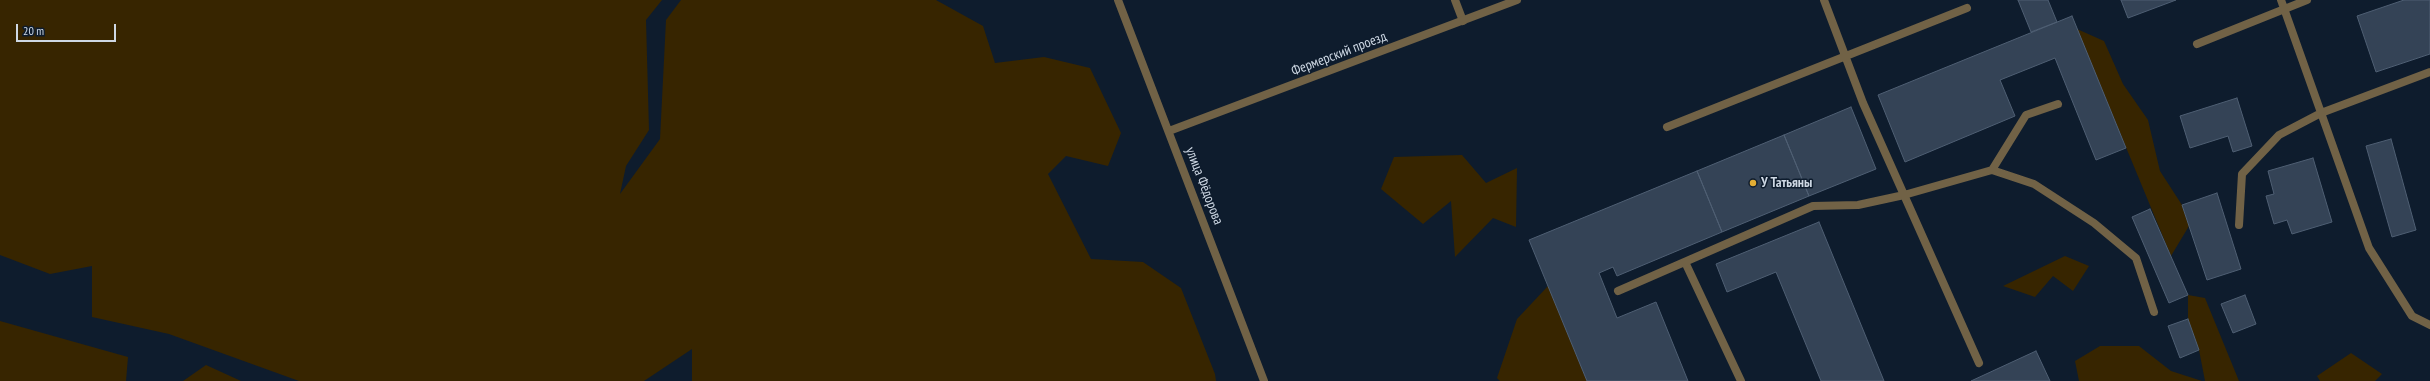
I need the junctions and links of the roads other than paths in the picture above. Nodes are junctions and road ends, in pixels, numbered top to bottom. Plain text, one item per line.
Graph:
1 (1118, 0) edge
2 (1454, 0) edge
3 (1517, 0) edge
4 (1824, 0) edge
5 (2281, 0) edge
6 (2307, 0) edge
7 (1967, 8) dead end
8 (2284, 9) junction
9 (1463, 21) junction
10 (2197, 44) dead end
11 (1845, 56) junction
12 (2430, 72) edge
13 (2058, 104) dead end
14 (2321, 112) junction
15 (1666, 127) dead end
16 (1169, 132) junction
17 (1992, 170) junction
18 (1904, 195) junction
19 (2239, 225) dead end
20 (1685, 262) junction
21 (1618, 291) dead end
22 (2154, 312) dead end
23 (2430, 325) edge
24 (1979, 364) dead end
25 (1264, 381) edge
26 (1741, 381) edge

1 - 16 street, улица Фёдорова
2 - 9 street
3 - 9 street, Фермерский проезд
4 - 11 street
5 - 8 street
6 - 8 street
7 - 11 street
8 - 10 street
8 - 14 street
9 - 16 street, Фермерский проезд
11 - 15 street
11 - 18 street
12 - 14 street
13 - 17 street
14 - 19 street
14 - 23 street
16 - 25 street, улица Фёдорова
17 - 18 street
17 - 22 street
18 - 20 street
18 - 24 street
20 - 21 street
20 - 26 street

